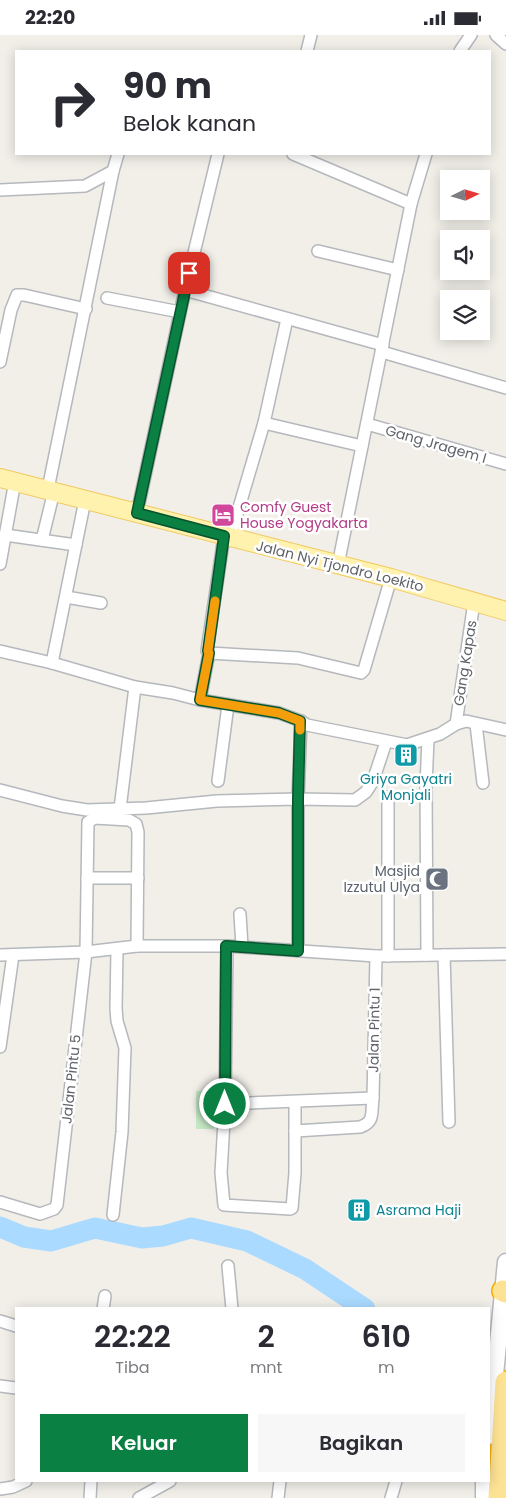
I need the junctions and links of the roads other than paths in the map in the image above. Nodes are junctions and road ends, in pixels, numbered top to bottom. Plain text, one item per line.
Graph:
1 (311, 35) edge
2 (471, 35) edge
3 (496, 35) edge
4 (506, 43) edge
5 (307, 50) edge
6 (461, 50) edge
7 (118, 155) edge
8 (218, 155) edge
9 (295, 155) edge
10 (426, 155) edge
11 (113, 171) junction
12 (0, 190) edge
13 (410, 204) junction
14 (318, 251) dead end
15 (398, 270) junction
16 (185, 290) junction
17 (107, 298) dead end
18 (86, 309) junction
19 (180, 312) junction
20 (287, 319) junction
21 (382, 349) junction
22 (0, 362) edge
23 (506, 388) edge
24 (264, 423) junction
25 (367, 425) junction
26 (362, 446) junction
27 (506, 464) edge
28 (8, 480) edge
29 (51, 490) junction
30 (85, 500) junction
31 (137, 513) junction
32 (5, 535) junction
33 (227, 537) junction
34 (42, 540) junction
35 (76, 545) junction
36 (0, 564) edge
37 (338, 565) junction
38 (391, 578) junction
39 (66, 597) junction
40 (474, 602) junction
41 (101, 603) dead end
42 (506, 611) edge
43 (0, 651) edge
44 (209, 653) junction
45 (52, 663) junction
46 (135, 687) junction
47 (200, 700) junction
48 (228, 705) junction
49 (300, 721) junction
50 (476, 723) junction
51 (456, 724) junction
52 (506, 730) edge
53 (428, 739) junction
54 (386, 742) junction
55 (218, 781) dead end
56 (483, 783) dead end
57 (0, 790) edge
58 (388, 797) dead end
59 (298, 799) junction
60 (120, 809) junction
61 (87, 878) junction
62 (138, 878) junction
63 (240, 914) dead end
64 (137, 946) junction
65 (242, 947) junction
66 (117, 950) junction
67 (226, 950) junction
68 (298, 951) junction
69 (86, 952) junction
70 (506, 954) edge
71 (0, 955) edge
72 (13, 955) junction
73 (426, 955) junction
74 (444, 955) junction
75 (388, 956) junction
76 (376, 959) junction
77 (0, 1047) edge
78 (373, 1098) junction
79 (295, 1103) junction
80 (225, 1104) junction
81 (449, 1122) dead end
82 (295, 1131) junction
83 (0, 1202) edge
84 (113, 1215) dead end
85 (506, 1262) edge
86 (228, 1266) dead end
87 (105, 1296) dead end
88 (503, 1297) edge
89 (103, 1307) edge
90 (232, 1307) edge
91 (0, 1321) edge
92 (15, 1326) edge
93 (506, 1382) edge
94 (0, 1386) edge
95 (15, 1388) edge
96 (490, 1424) edge
97 (24, 1482) edge
98 (91, 1482) edge
99 (168, 1482) edge
100 (280, 1482) edge
101 (484, 1482) edge
102 (0, 1489) edge
103 (90, 1498) edge
104 (139, 1498) edge
105 (278, 1498) edge
106 (484, 1498) edge
107 (499, 1498) edge

1 - 5 street
2 - 6 street
3 - 4 street
7 - 11 street
8 - 16 street
9 - 13 street
10 - 13 street
11 - 12 street
11 - 18 street
13 - 15 street
14 - 15 street
15 - 21 street
16 - 19 street
16 - 20 street
17 - 19 street
18 - 22 street
18 - 29 street
19 - 31 street
20 - 21 street
20 - 24 street
21 - 23 street
21 - 25 street
24 - 26 street
24 - 33 street
25 - 26 street
25 - 27 street, Gang Jragem I
26 - 37 street
28 - 29 main road, Jalan Nyi Tjondro Loekito
28 - 32 street
29 - 30 main road, Jalan Nyi Tjondro Loekito
29 - 34 street
30 - 31 main road, Jalan Nyi Tjondro Loekito
30 - 35 street
31 - 33 main road, Jalan Nyi Tjondro Loekito
32 - 34 street
32 - 36 street
33 - 37 main road, Jalan Nyi Tjondro Loekito
33 - 44 street
34 - 35 street
35 - 39 street
37 - 38 main road, Jalan Nyi Tjondro Loekito
38 - 40 main road, Jalan Nyi Tjondro Loekito
38 - 44 street
39 - 41 street
39 - 45 street
40 - 42 main road, Jalan Nyi Tjondro Loekito
40 - 51 street, Gang Kapas
43 - 45 street
44 - 47 street
45 - 46 street
46 - 47 street
46 - 60 street
47 - 48 street
48 - 49 street
48 - 55 street
49 - 54 street
49 - 59 street
50 - 51 street
50 - 52 street
50 - 56 street
51 - 53 street
53 - 54 street
53 - 73 street
54 - 59 street
57 - 60 street
58 - 75 street
59 - 60 street
59 - 68 street
61 - 62 street
61 - 62 street, Jalan Pintu 5
61 - 69 street, Jalan Pintu 5
62 - 64 street
63 - 65 street
64 - 66 street
64 - 67 street
65 - 67 street
65 - 68 street
66 - 69 street
66 - 84 street
67 - 80 street
68 - 76 street
69 - 72 street
69 - 83 street, Jalan Pintu 5
70 - 74 street
71 - 72 street
72 - 77 street
73 - 74 street
73 - 75 street
74 - 81 street
75 - 76 street
76 - 78 street, Jalan Pintu 1
78 - 79 street
78 - 82 street, Jalan Pintu 1
79 - 80 street
79 - 82 street
80 - 82 street
85 - 88 street
86 - 90 street
87 - 89 street
88 - 96 street
91 - 92 street
93 - 107 highway
94 - 95 street
97 - 102 street
98 - 103 street
99 - 104 street
100 - 105 street
101 - 106 street

